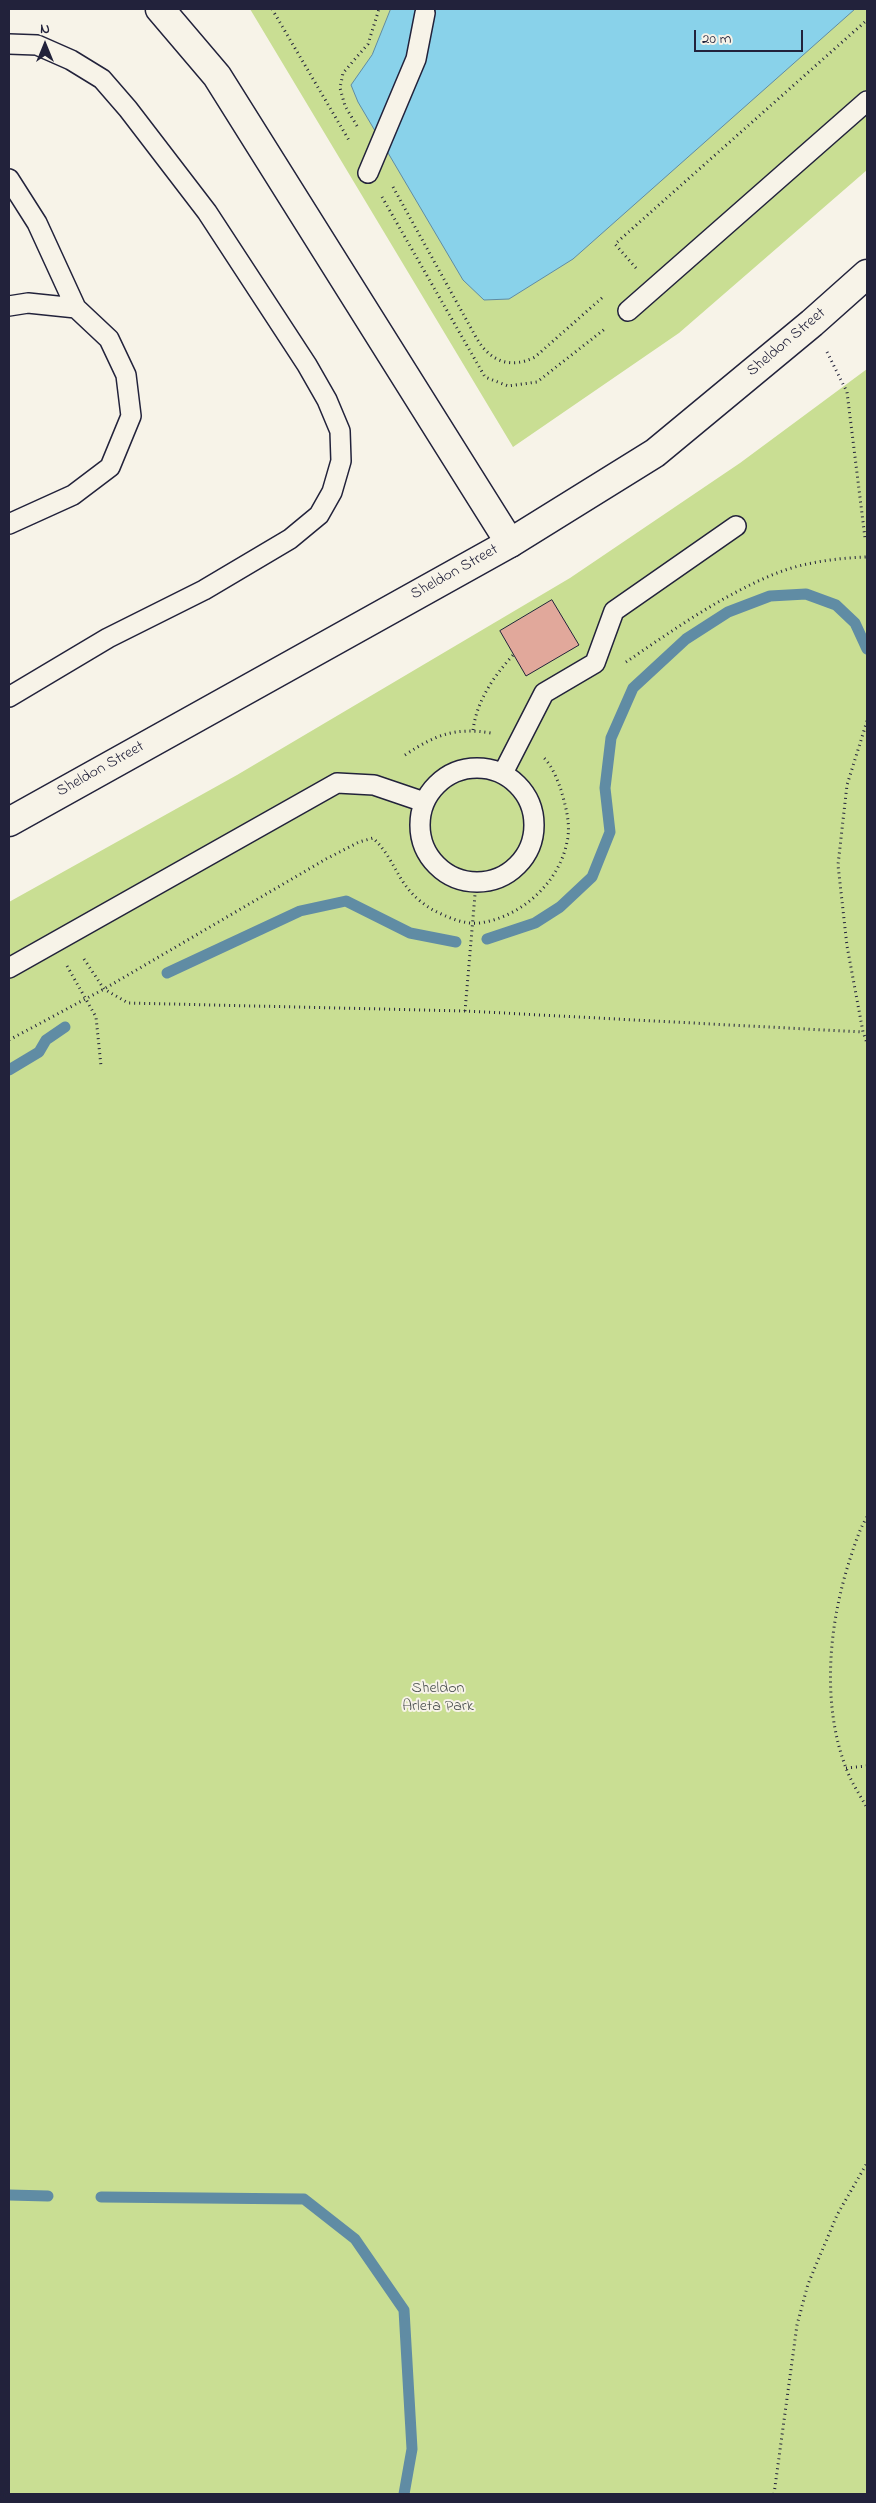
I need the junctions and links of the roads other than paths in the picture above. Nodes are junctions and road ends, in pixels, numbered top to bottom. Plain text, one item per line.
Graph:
1 (160, 9) edge
2 (425, 13) dead end
3 (9, 44) edge
4 (867, 101) edge
5 (372, 165) road end
6 (9, 179) edge
7 (867, 274) edge
8 (9, 306) edge
9 (76, 308) junction
10 (628, 311) road end
11 (9, 524) edge
12 (736, 526) dead end
13 (510, 543) junction
14 (9, 696) edge
15 (502, 773) junction
16 (424, 802) junction
17 (9, 822) edge
18 (9, 968) edge

1 - 13 main road
2 - 5 lane
3 - 14 lane
4 - 10 lane
6 - 9 lane
7 - 13 main road, Sheldon Street
8 - 9 lane
9 - 11 lane
12 - 15 lane
13 - 17 main road, Sheldon Street
15 - 16 lane
15 - 16 lane
16 - 18 lane

